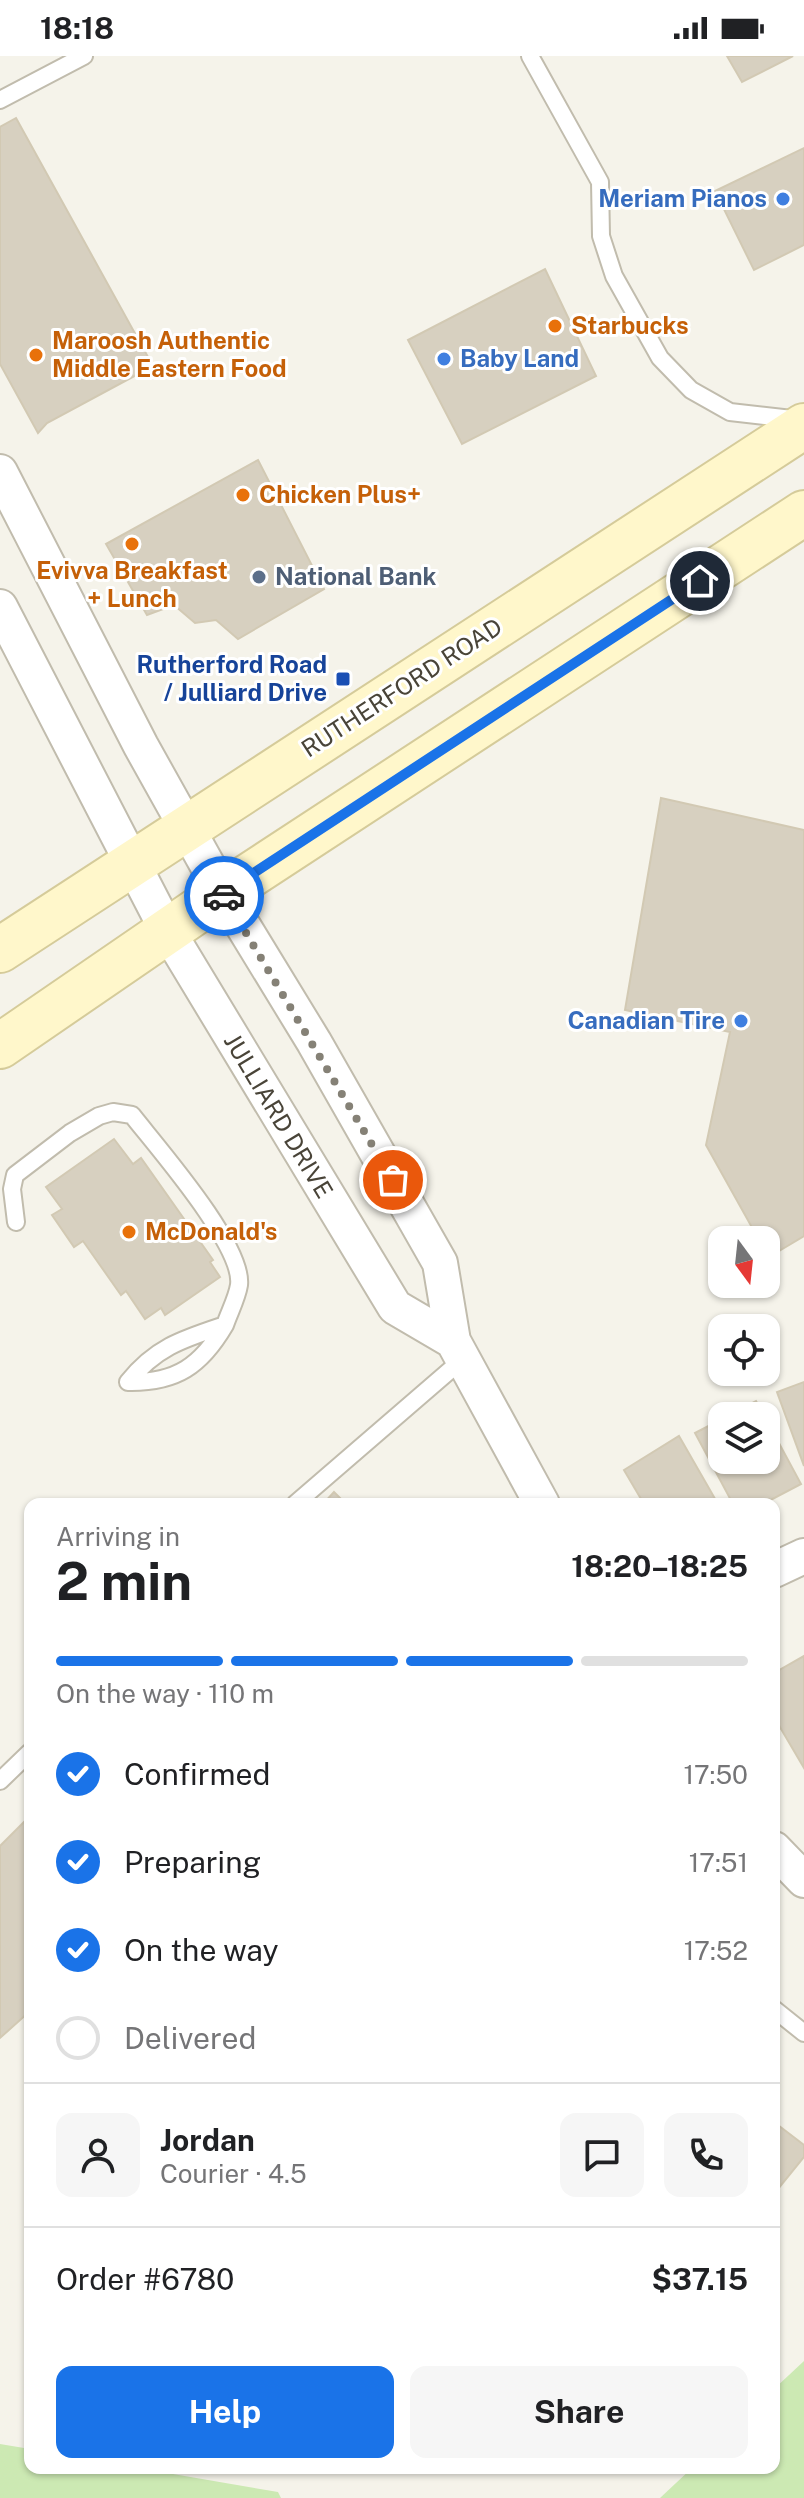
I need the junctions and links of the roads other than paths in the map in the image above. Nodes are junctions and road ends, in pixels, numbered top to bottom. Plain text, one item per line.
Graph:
1 (84, 56) edge
2 (530, 56) edge
3 (0, 100) edge
4 (804, 419) edge
5 (804, 426) edge
6 (0, 472) edge
7 (804, 513) edge
8 (0, 607) edge
9 (188, 828) junction
10 (133, 864) junction
11 (223, 893) junction
12 (167, 930) junction
13 (0, 950) edge
14 (0, 1046) edge
15 (16, 1222) dead end
16 (225, 1325) junction
17 (458, 1350) junction
18 (301, 1498) edge
19 (539, 1498) edge
20 (804, 1556) edge
21 (780, 1567) edge
22 (24, 1758) edge
23 (0, 1781) edge
24 (780, 1855) edge
25 (804, 1880) edge
26 (780, 2014) edge
27 (804, 2033) edge

1 - 3 lane
2 - 4 lane
5 - 9 main road, RUTHERFORD ROAD
6 - 9 street
7 - 11 main road
8 - 10 street, JULLIARD DRIVE
9 - 10 main road, RUTHERFORD ROAD
9 - 11 street
10 - 12 street, JULLIARD DRIVE
10 - 13 main road, RUTHERFORD ROAD
11 - 12 main road
11 - 17 street
12 - 14 main road
12 - 17 street, JULLIARD DRIVE
15 - 16 lane
16 - 16 lane
17 - 18 lane
17 - 19 street
20 - 21 street
22 - 23 lane
24 - 25 street
26 - 27 lane

